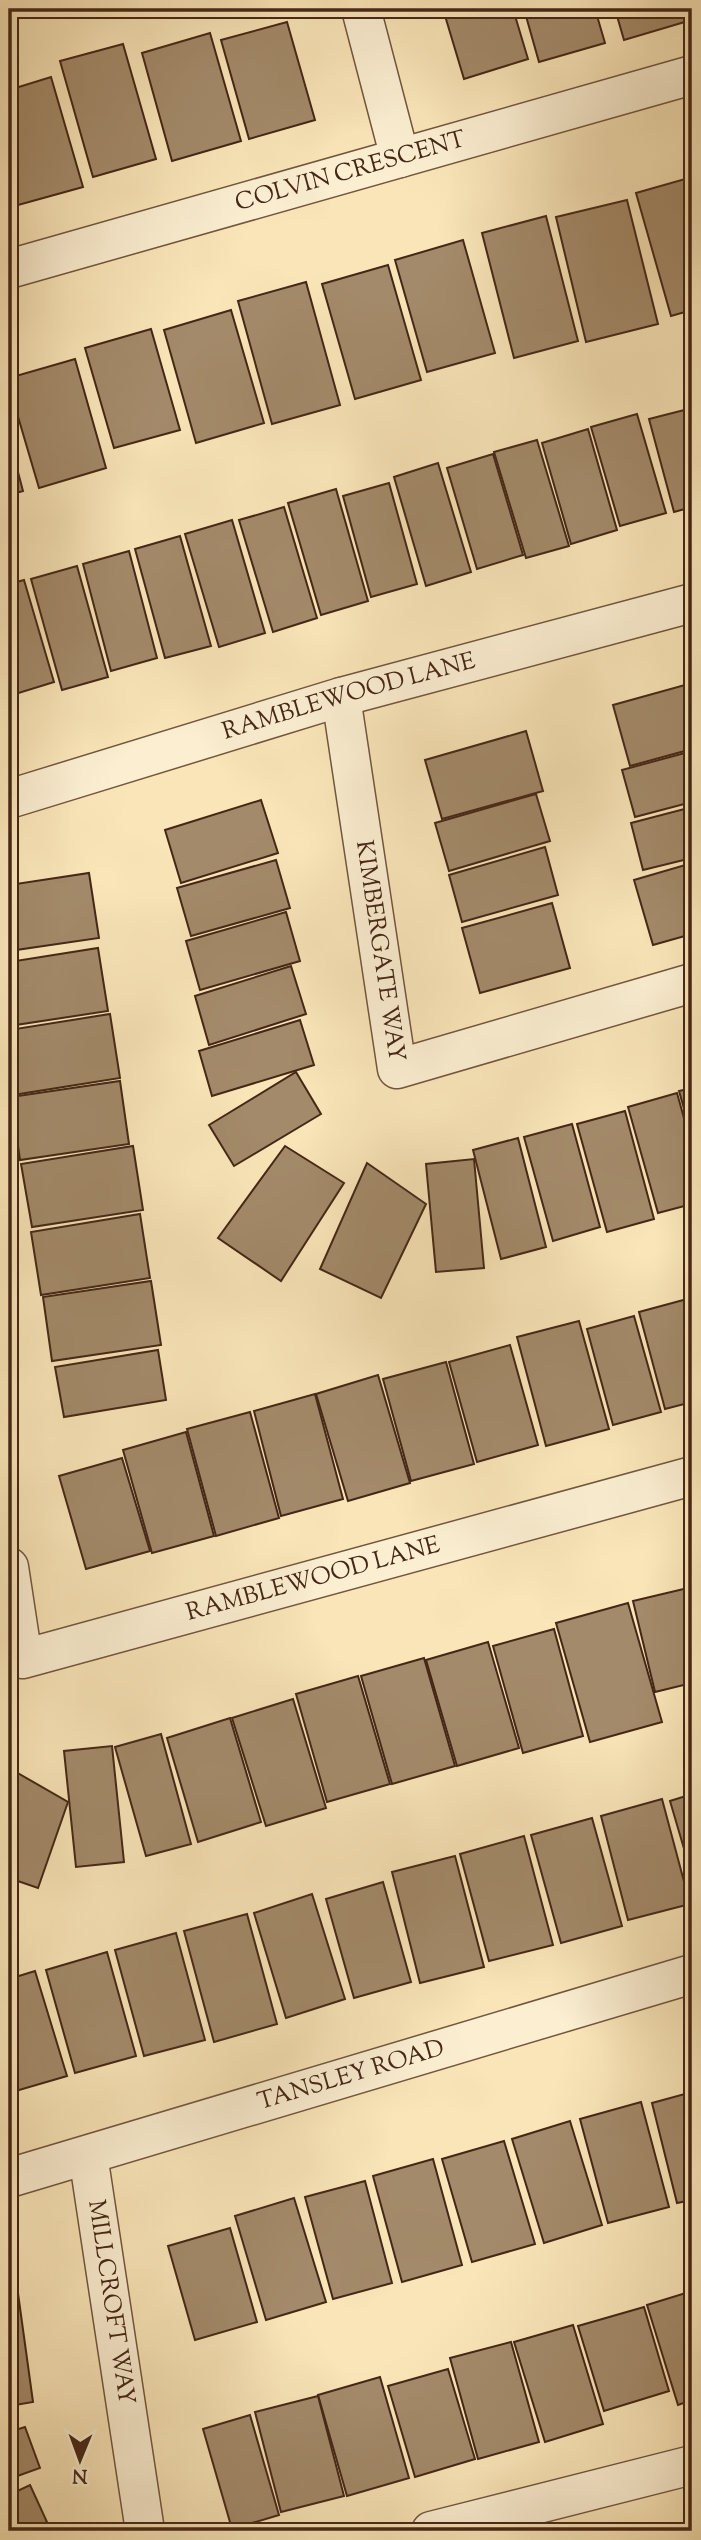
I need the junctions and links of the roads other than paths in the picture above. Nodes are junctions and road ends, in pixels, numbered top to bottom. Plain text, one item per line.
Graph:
1 (361, 9) edge
2 (692, 75) edge
3 (400, 158) junction
4 (9, 269) edge
5 (692, 603) edge
6 (341, 696) junction
7 (9, 799) edge
8 (692, 983) edge
9 (692, 1476) edge
10 (9, 1567) edge
11 (692, 1974) edge
12 (88, 2155) junction
13 (9, 2178) edge
14 (692, 2465) edge
15 (145, 2531) edge
16 (431, 2531) edge

1 - 3 street
2 - 3 street, COLVIN CRESCENT
3 - 4 street, COLVIN CRESCENT
5 - 6 street, RAMBLEWOOD LANE
6 - 7 street, RAMBLEWOOD LANE
6 - 8 street, KIMBERGATE WAY
9 - 10 street, RAMBLEWOOD LANE
11 - 12 street, TANSLEY ROAD
12 - 13 street, TANSLEY ROAD
12 - 15 street, MILLCROFT WAY
14 - 16 street

